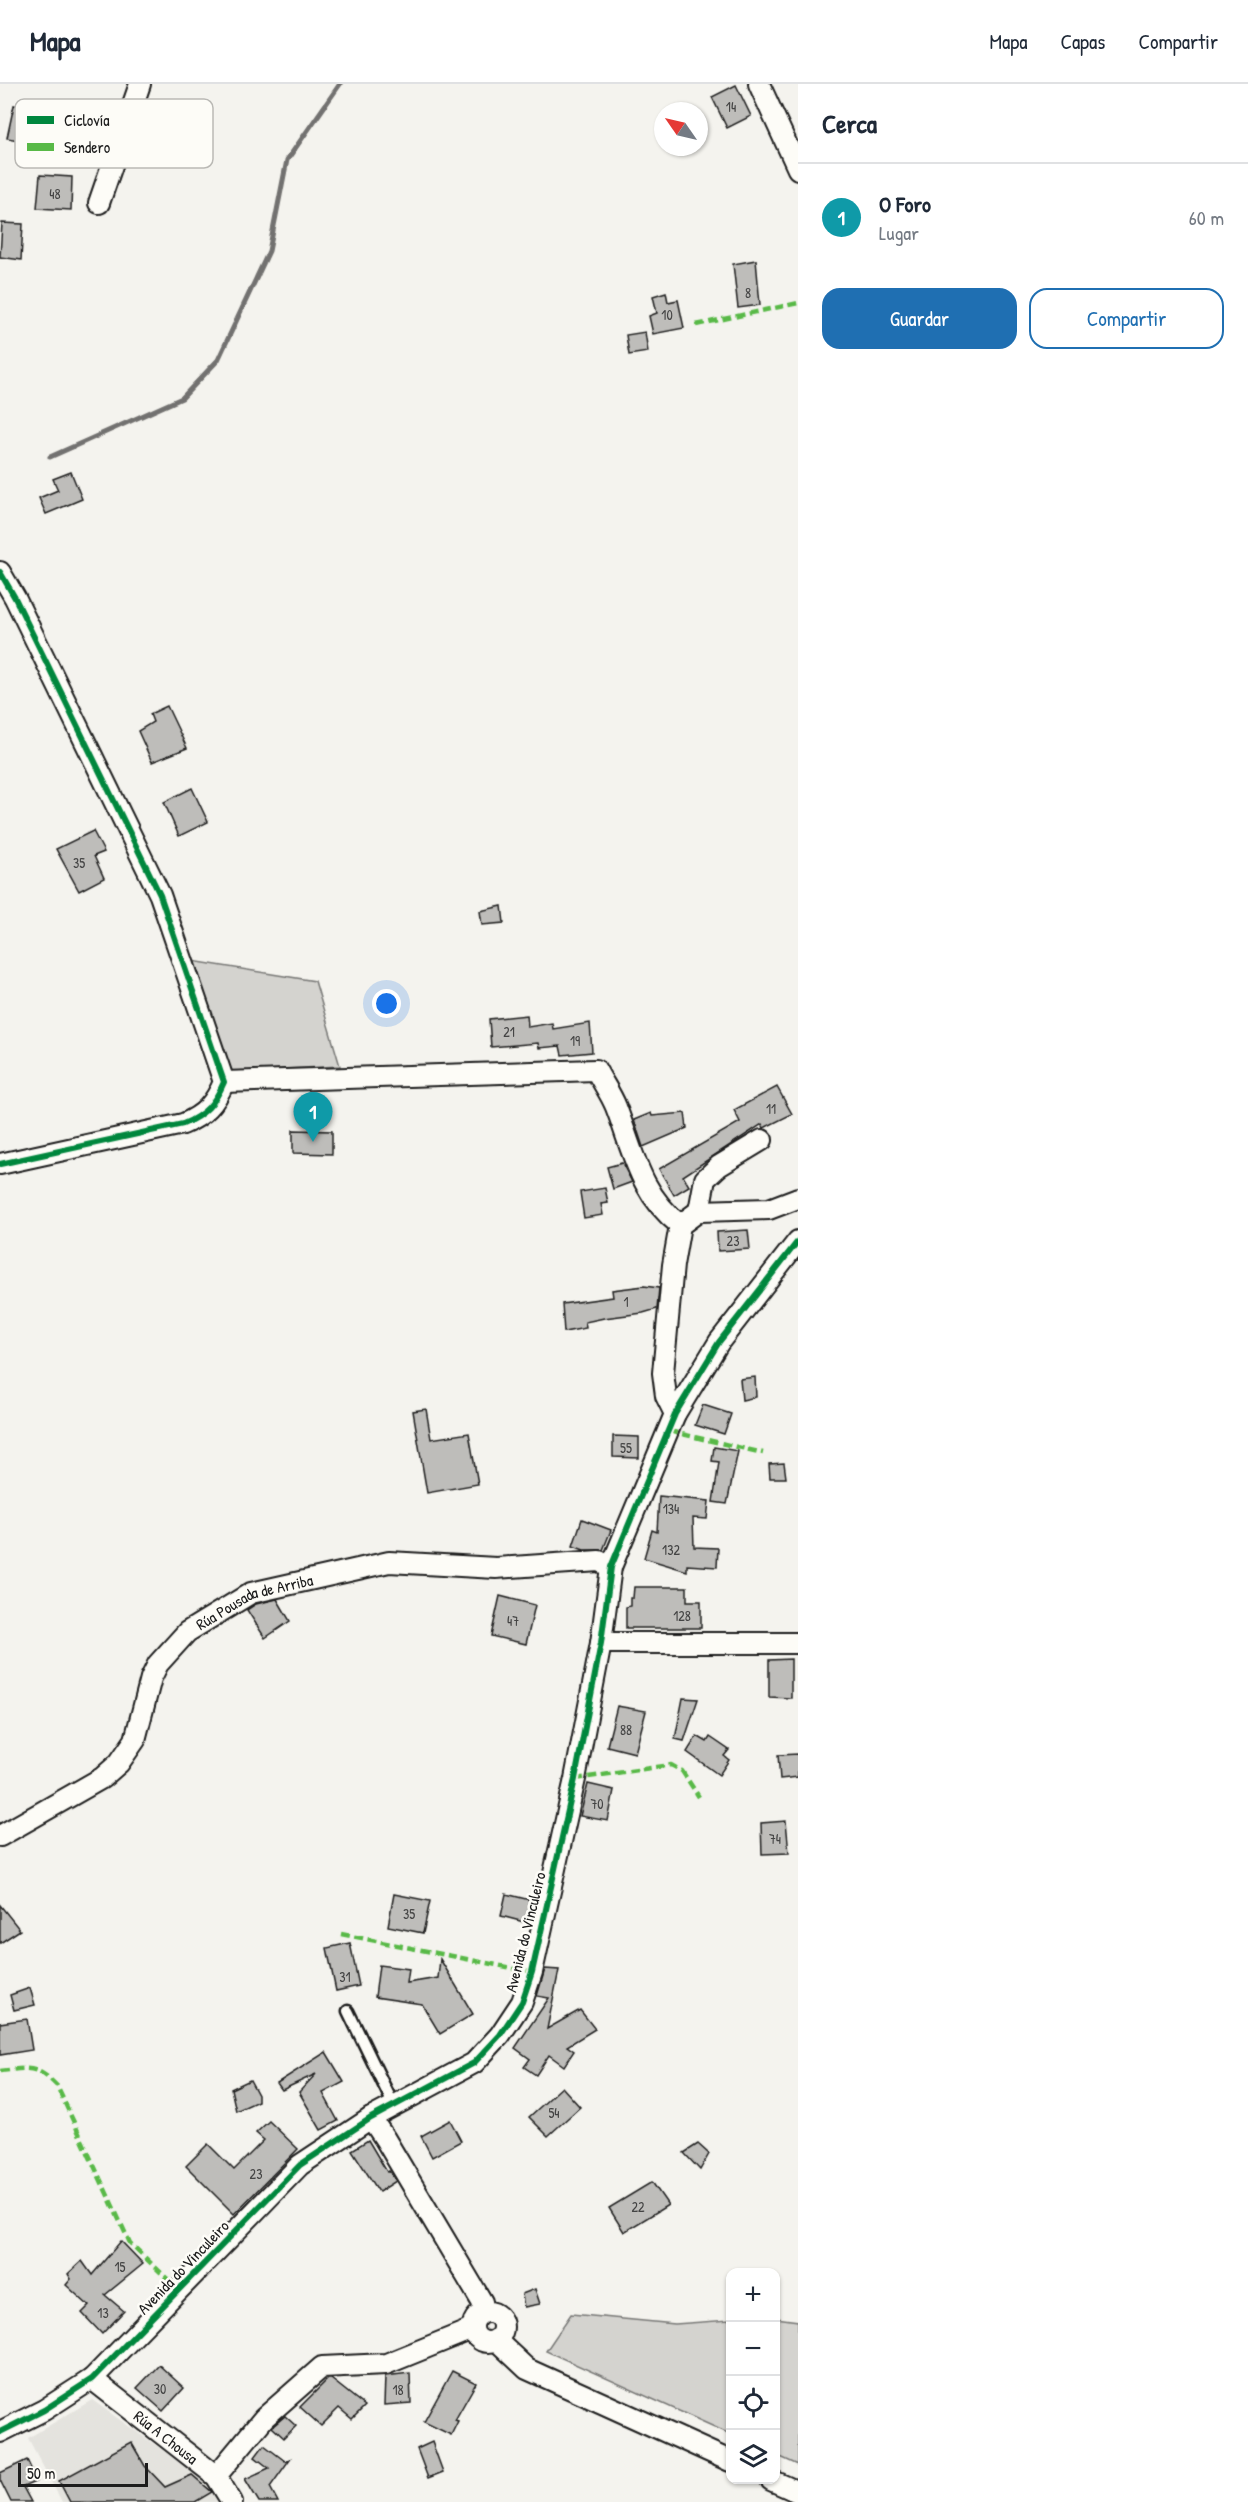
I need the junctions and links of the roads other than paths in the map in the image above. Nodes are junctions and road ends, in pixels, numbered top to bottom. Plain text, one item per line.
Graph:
1 (140, 84) edge
2 (759, 84) edge
3 (135, 99) edge
4 (111, 168) edge
5 (798, 169) edge
6 (99, 204) dead end
7 (0, 572) edge
8 (224, 1082) junction
9 (762, 1140) dead end
10 (0, 1164) edge
11 (798, 1198) edge
12 (699, 1211) junction
13 (680, 1225) junction
14 (798, 1241) edge
15 (675, 1414) junction
16 (611, 1568) junction
17 (601, 1643) junction
18 (798, 1643) edge
19 (0, 1836) edge
20 (348, 2011) dead end
21 (394, 2106) junction
22 (371, 2118) junction
23 (484, 2312) junction
24 (473, 2330) junction
25 (496, 2340) junction
26 (92, 2379) junction
27 (0, 2432) edge
28 (726, 2459) edge
29 (216, 2476) junction
30 (780, 2484) edge
31 (798, 2492) edge
32 (232, 2502) edge

1 - 3 street
2 - 5 street
4 - 6 street
7 - 8 street
8 - 10 street
8 - 13 street
9 - 12 street
11 - 12 street
12 - 13 street
13 - 15 street
14 - 15 street, Avenida do Vinculeiro
15 - 16 street, Avenida do Vinculeiro
16 - 17 street, Avenida do Vinculeiro
16 - 19 street, Rúa Pousada de Arriba
17 - 18 street
17 - 21 street, Avenida do Vinculeiro
20 - 21 lane
21 - 22 street, Avenida do Vinculeiro
22 - 23 street
22 - 26 street, Avenida do Vinculeiro
23 - 24 street
23 - 25 street
24 - 25 street
24 - 29 street
25 - 28 street
26 - 27 street, Avenida do Vinculeiro
26 - 29 street, Rúa A Chousa
29 - 32 street, Rúa A Chousa
30 - 31 street

